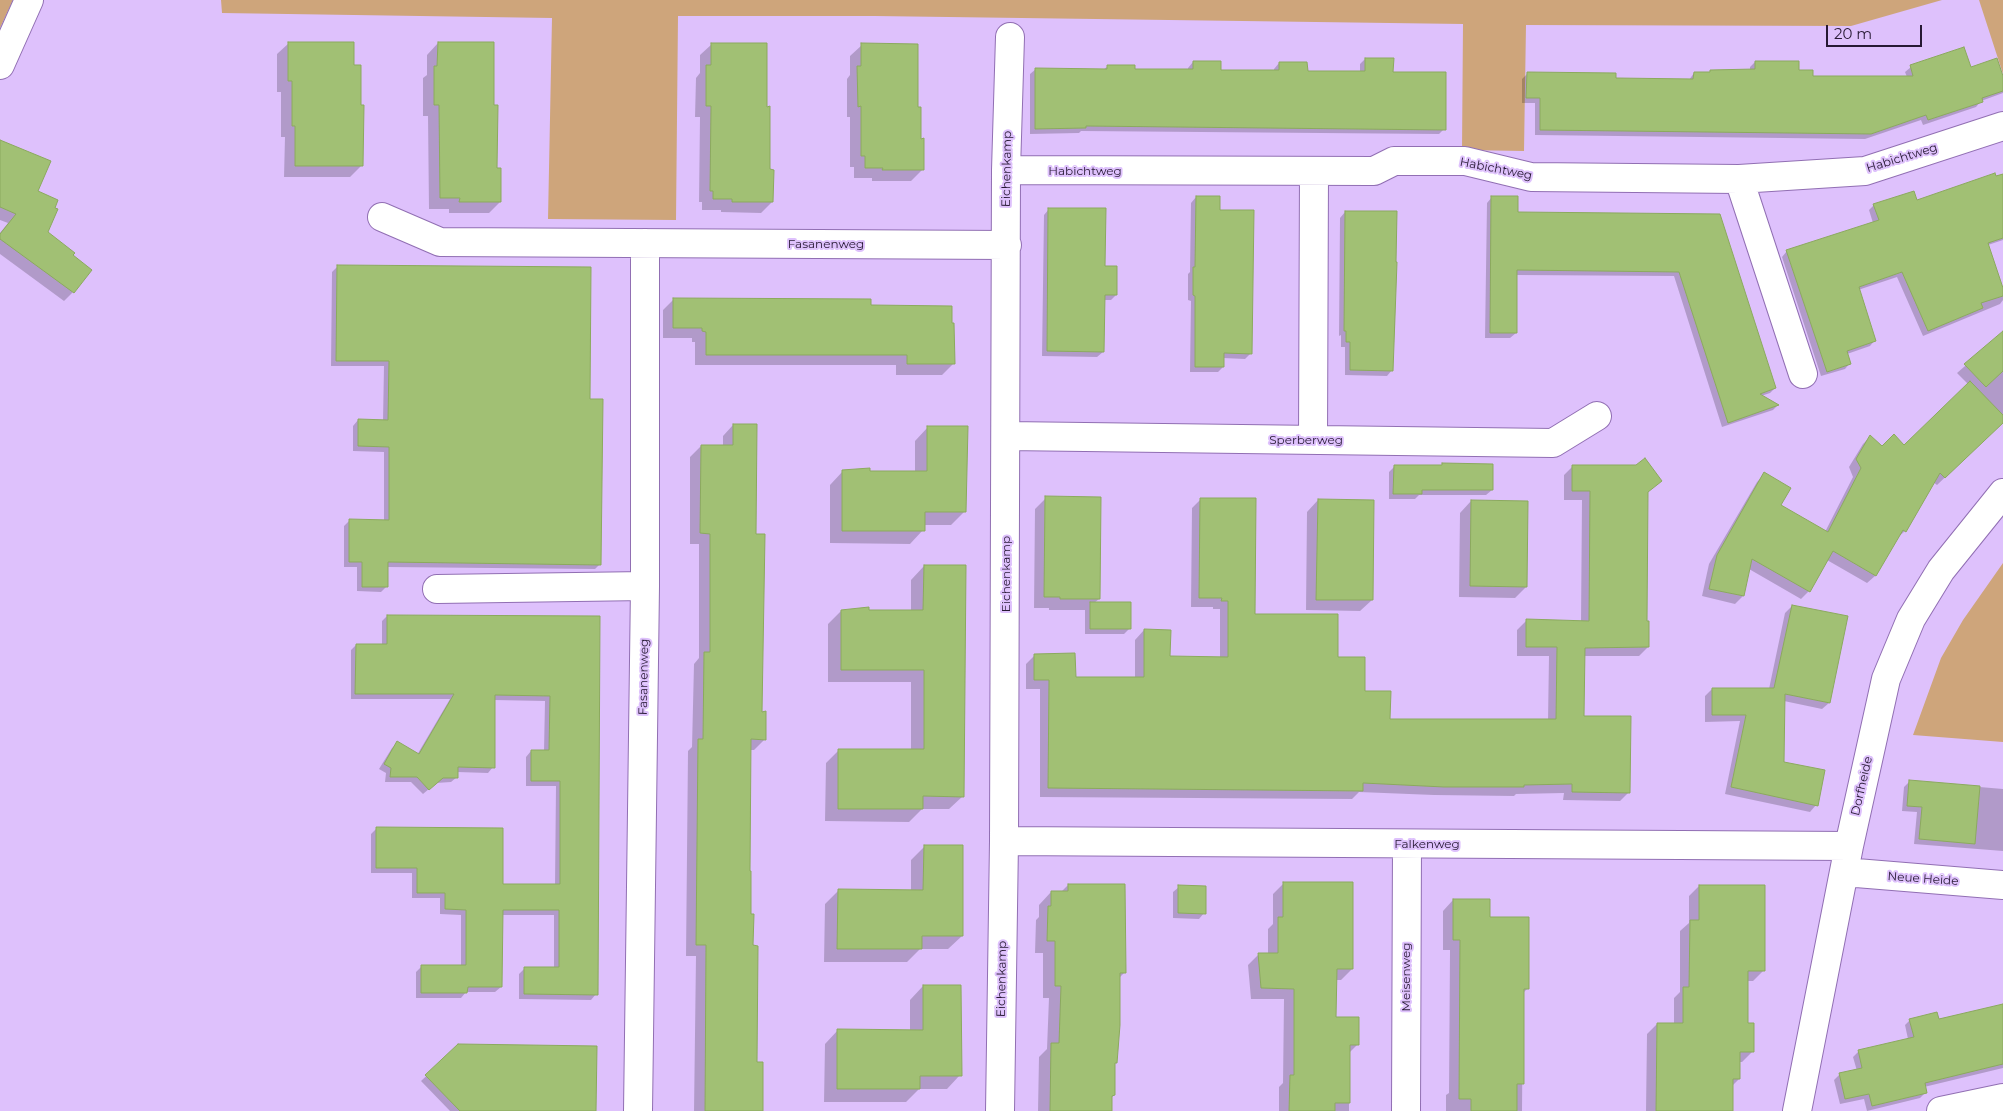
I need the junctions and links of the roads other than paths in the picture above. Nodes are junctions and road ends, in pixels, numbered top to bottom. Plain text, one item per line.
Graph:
1 (30, 0) edge
2 (1010, 37) dead end
3 (0, 65) edge
4 (2003, 126) edge
5 (1006, 170) junction
6 (1314, 172) junction
7 (1739, 179) junction
8 (382, 217) dead end
9 (645, 243) junction
10 (1007, 245) junction
11 (1803, 374) dead end
12 (1597, 416) dead end
13 (1007, 436) junction
14 (1313, 440) junction
15 (2003, 493) edge
16 (645, 586) junction
17 (437, 589) dead end
18 (1004, 841) junction
19 (1407, 844) junction
20 (1849, 846) junction
21 (1844, 872) junction
22 (2003, 885) edge
23 (2003, 1098) edge
24 (638, 1111) edge
25 (1000, 1111) edge
26 (1406, 1111) edge
27 (1797, 1111) edge
28 (1941, 1111) edge

1 - 3 street
2 - 5 street, Eichenkamp
4 - 7 street, Habichtweg
5 - 6 street, Habichtweg
5 - 10 street, Eichenkamp
6 - 7 street, Habichtweg
6 - 14 street
7 - 11 street
8 - 9 street, Fasanenweg
9 - 10 street, Fasanenweg
9 - 16 street, Fasanenweg
10 - 13 street, Eichenkamp
12 - 14 street, Sperberweg
13 - 14 street, Sperberweg
13 - 18 street, Eichenkamp
15 - 20 street, Dorfheide
16 - 17 street
16 - 24 street, Fasanenweg
18 - 19 street, Falkenweg
18 - 25 street, Eichenkamp
19 - 20 street, Falkenweg
19 - 26 street, Meisenweg
20 - 21 street, Dorfheide
21 - 22 street, Neue Heide
21 - 27 street, Dorfheide
23 - 28 street

